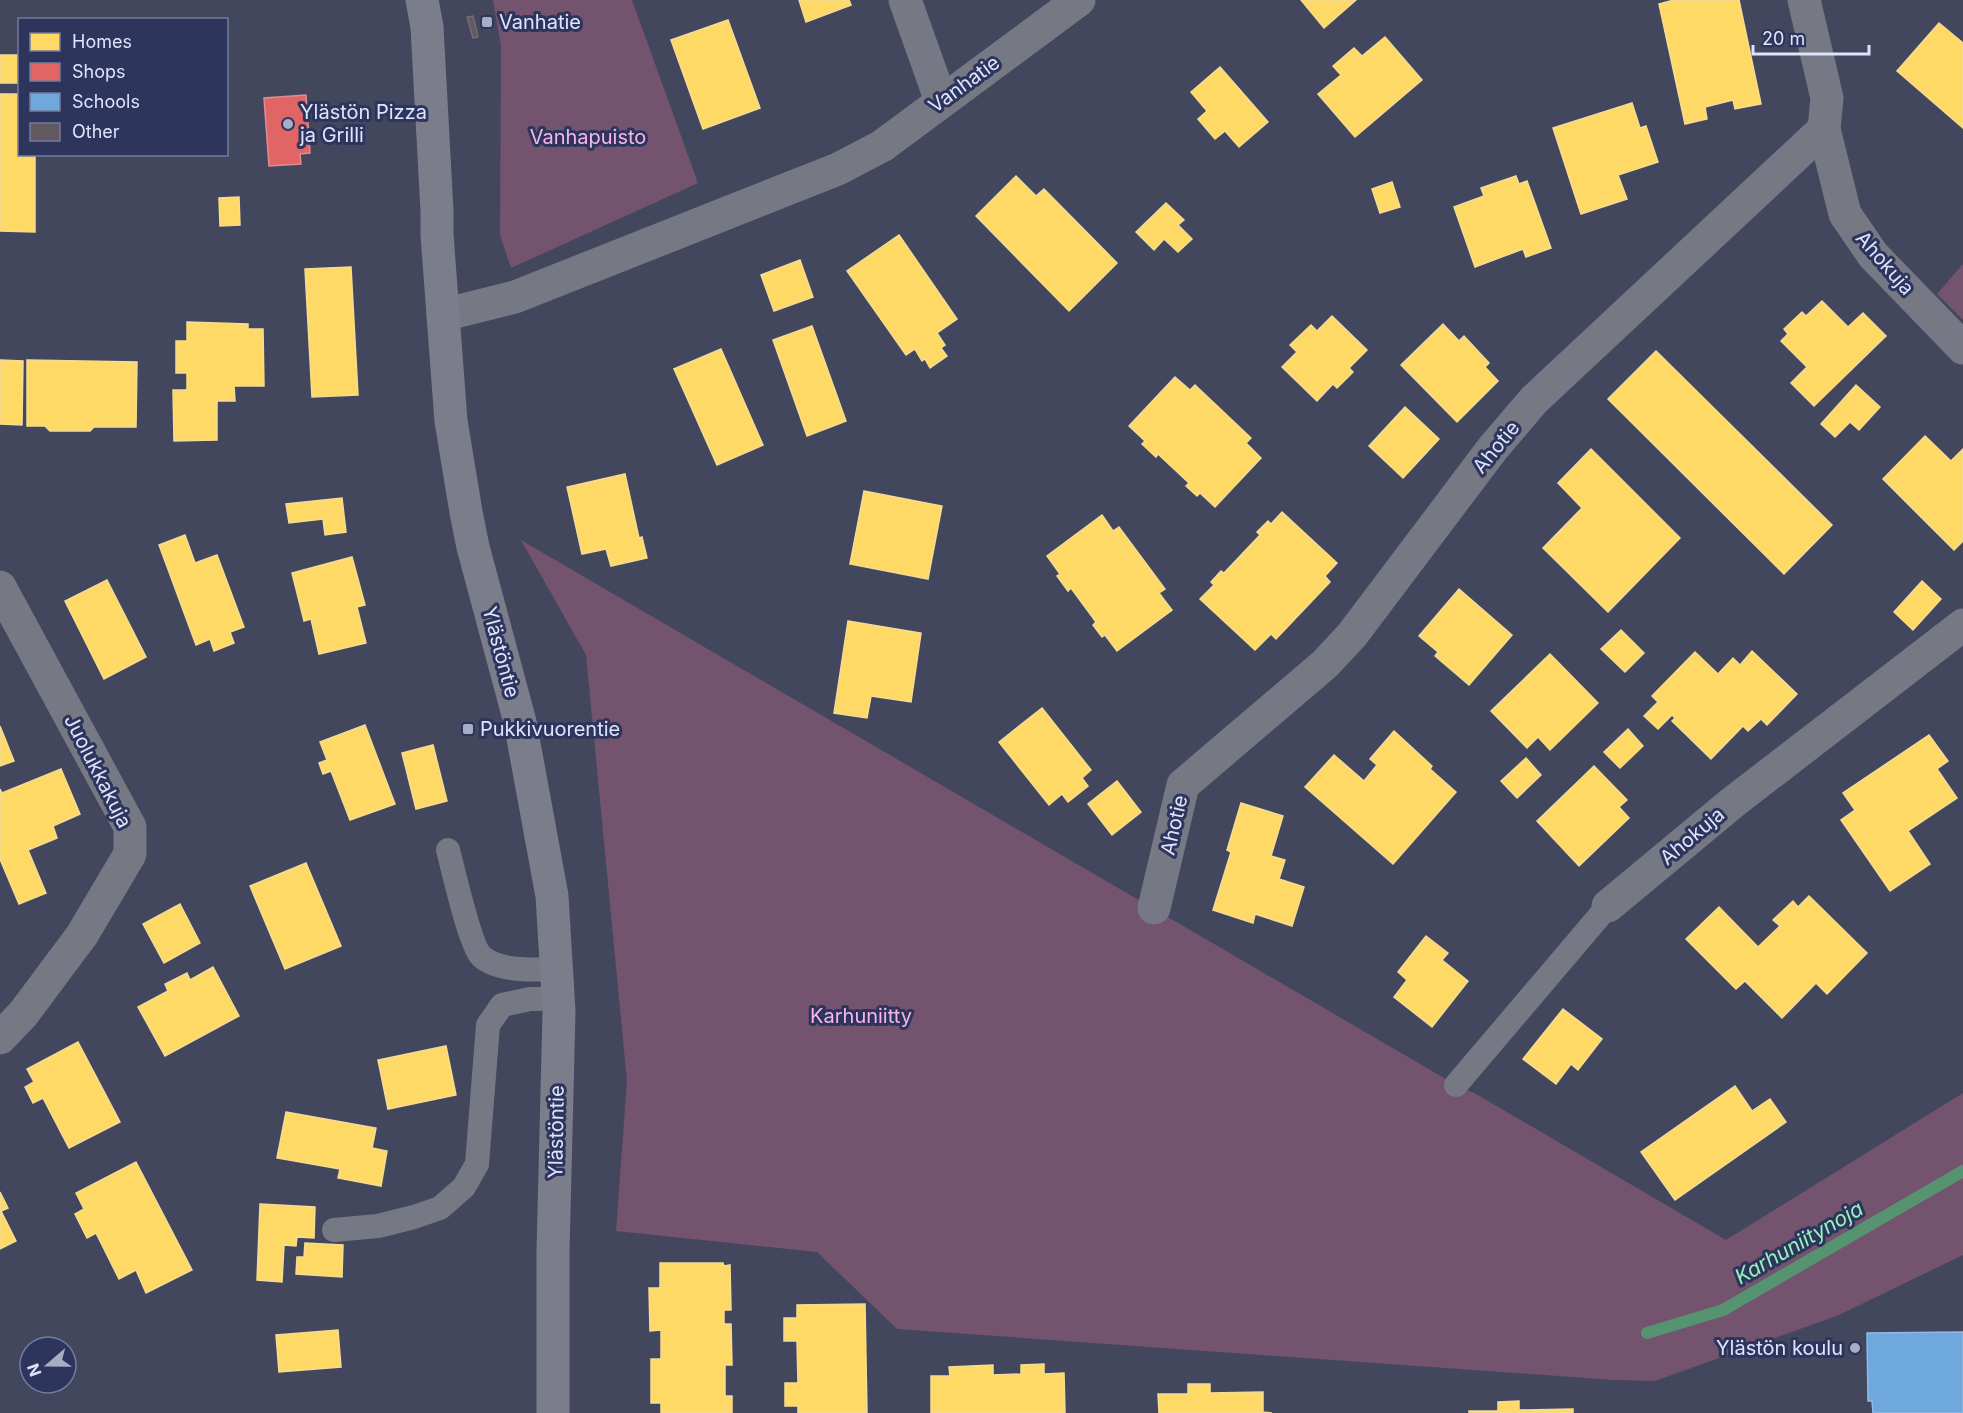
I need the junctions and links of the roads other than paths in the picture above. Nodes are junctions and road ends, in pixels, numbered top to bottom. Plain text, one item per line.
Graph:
1 (422, 0) edge
2 (905, 0) edge
3 (1079, 0) edge
4 (1804, 0) edge
5 (940, 101) junction
6 (1824, 129) junction
7 (443, 315) junction
8 (1963, 348) edge
9 (0, 587) edge
10 (1963, 625) edge
11 (448, 850) dead end
12 (1608, 906) joint
13 (1155, 908) dead end
14 (558, 984) junction
15 (0, 1038) edge
16 (1456, 1085) dead end
17 (334, 1230) dead end
18 (553, 1413) edge

1 - 7 main road, Ylästöntie
2 - 5 street
3 - 5 street, Vanhatie
4 - 6 street
5 - 7 street, Vanhatie
6 - 8 street, Ahokuja
6 - 13 street, Ahotie
7 - 14 main road, Ylästöntie
9 - 15 street, Juolukkakuja
10 - 12 street, Ahokuja
11 - 14 lane
12 - 16 lane, Ahokuja
14 - 17 lane
14 - 18 main road, Ylästöntie

